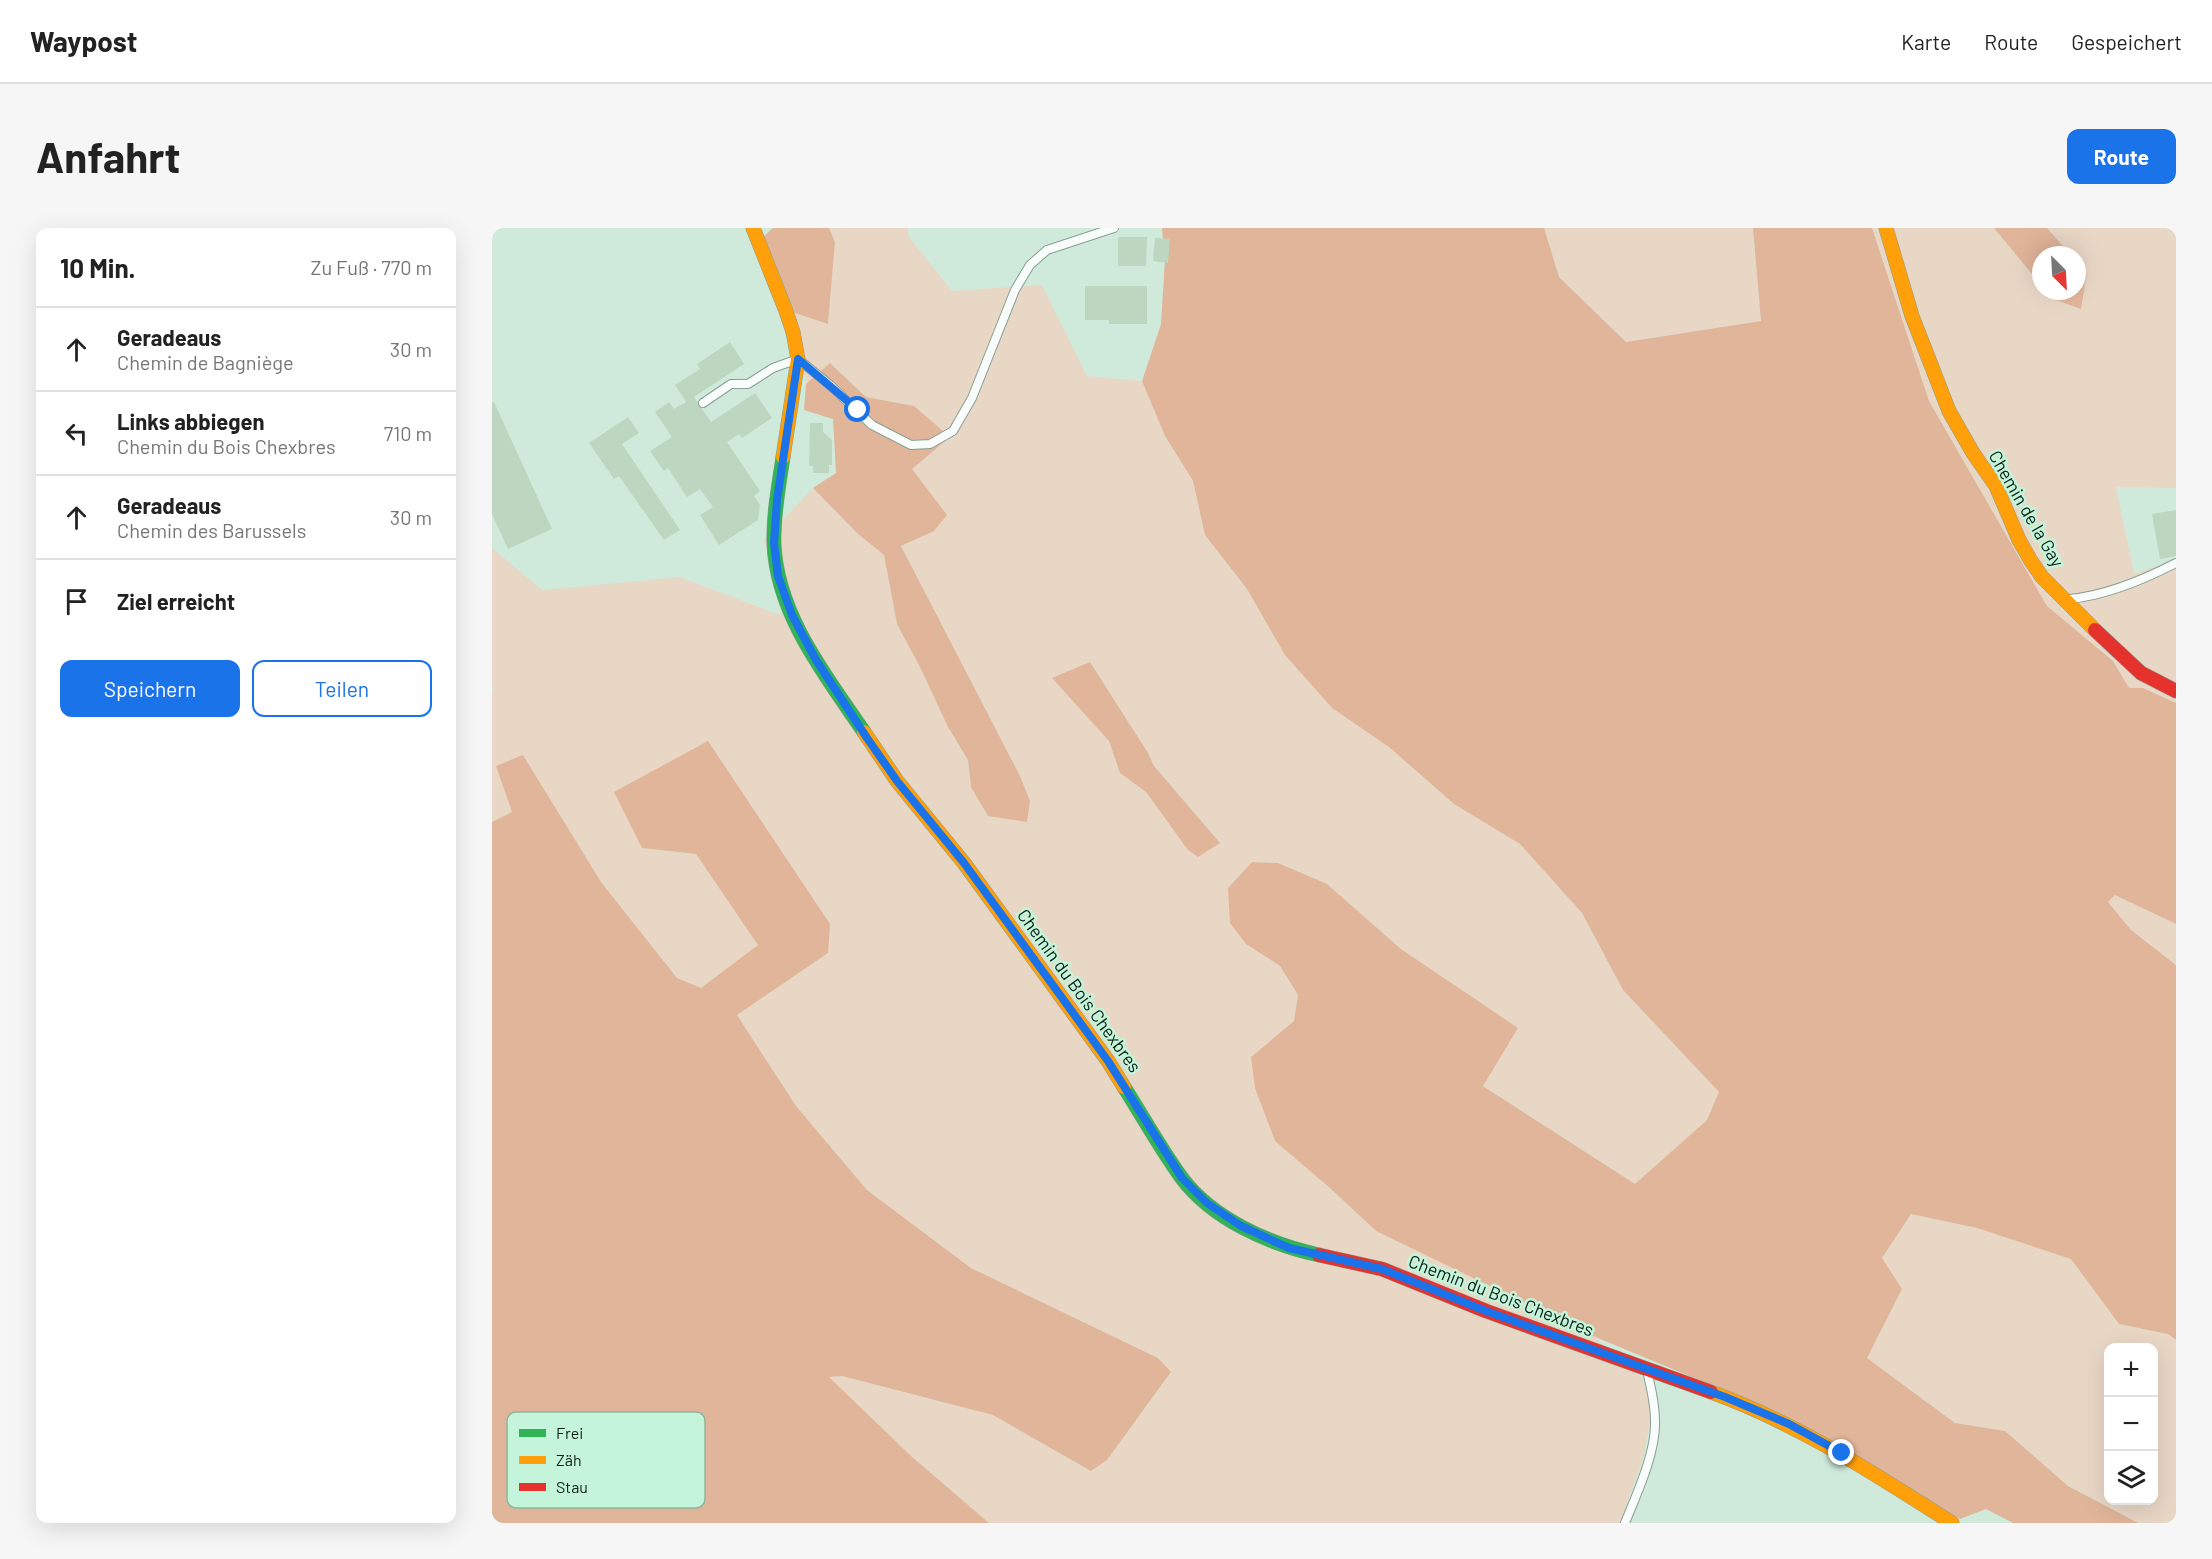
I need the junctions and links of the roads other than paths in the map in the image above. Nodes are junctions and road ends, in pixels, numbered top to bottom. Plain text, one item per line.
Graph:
1 (753, 228) edge
2 (1114, 228) edge
3 (1886, 228) edge
4 (798, 359) junction
5 (703, 403) dead end
6 (2176, 563) edge
7 (2063, 600) junction
8 (2176, 691) edge
9 (1647, 1370) junction
10 (1625, 1523) edge
11 (1952, 1523) edge

1 - 4 street, Chemin du Bois Chexbres
2 - 4 lane
3 - 7 street, Chemin de la Gay
4 - 5 lane
4 - 9 street, Chemin du Bois Chexbres
6 - 7 lane
7 - 8 street, Chemin de la Gay
9 - 10 lane
9 - 11 street, Chemin du Bois Chexbres

